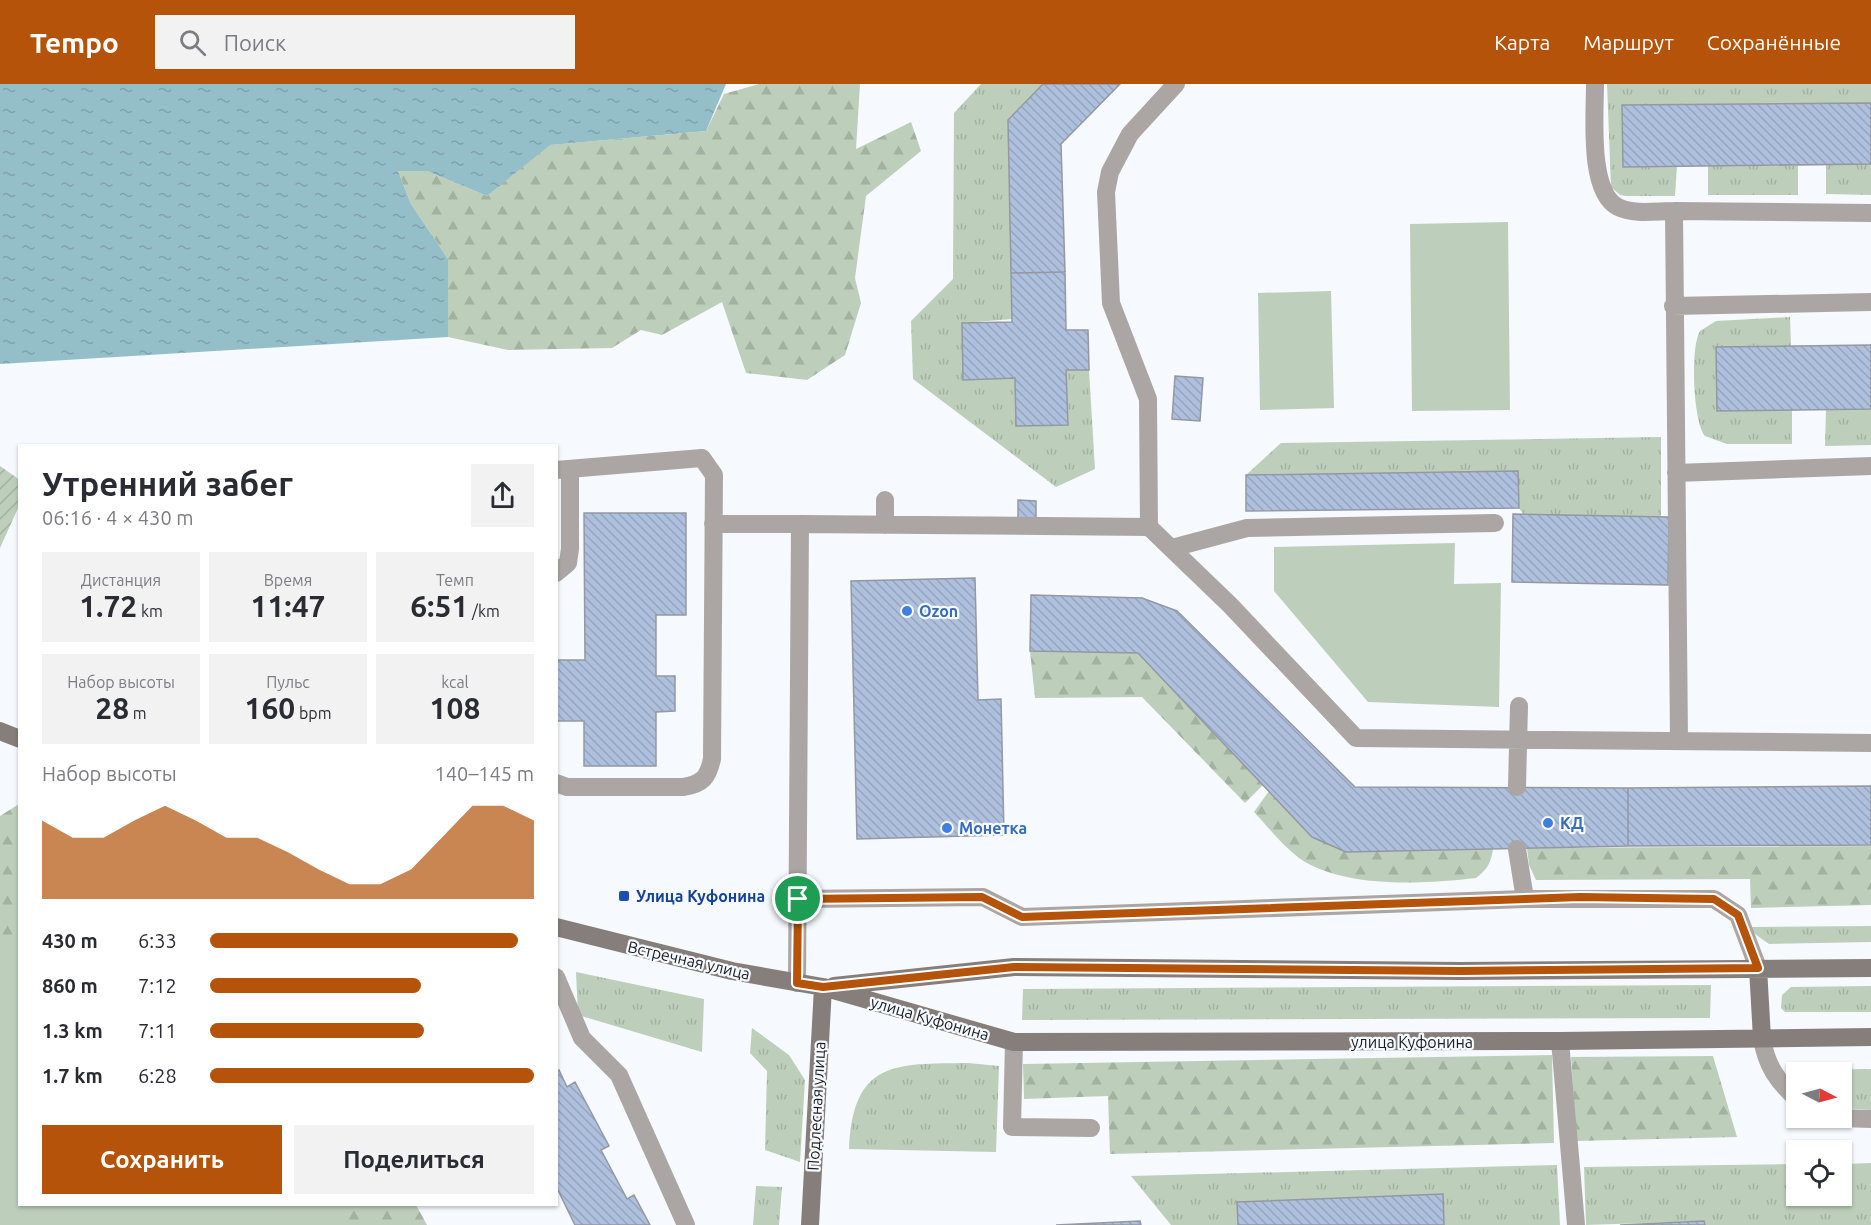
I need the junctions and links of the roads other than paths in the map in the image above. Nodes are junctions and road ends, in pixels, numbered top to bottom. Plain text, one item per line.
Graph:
1 (1176, 84) edge
2 (1594, 84) edge
3 (1674, 211) junction
4 (1871, 213) edge
5 (1871, 302) edge
6 (1673, 306) junction
7 (1871, 466) edge
8 (563, 469) edge
9 (1676, 473) junction
10 (885, 500) dead end
11 (1495, 523) dead end
12 (713, 524) junction
13 (800, 524) junction
14 (885, 525) junction
15 (1149, 526) junction
16 (1172, 548) junction
17 (558, 571) edge
18 (1519, 706) dead end
19 (0, 730) edge
20 (18, 738) edge
21 (1679, 740) junction
22 (1517, 741) junction
23 (1871, 743) edge
24 (558, 784) edge
25 (1517, 787) dead end
26 (1517, 849) dead end
27 (798, 899) junction
28 (1525, 899) junction
29 (558, 928) edge
30 (1758, 968) junction
31 (1871, 968) edge
32 (558, 982) edge
33 (797, 983) junction
34 (823, 987) junction
35 (1871, 1036) edge
36 (1762, 1038) junction
37 (1560, 1041) junction
38 (1014, 1042) junction
39 (1786, 1088) edge
40 (1852, 1118) edge
41 (1871, 1119) edge
42 (1090, 1128) dead end
43 (686, 1225) edge
44 (810, 1225) edge
45 (1576, 1225) edge

1 - 15 street
2 - 3 street
3 - 4 street
3 - 6 street
5 - 6 street
6 - 9 street
7 - 9 street
8 - 12 street
8 - 17 street
9 - 21 street
10 - 14 street
11 - 16 street
12 - 13 street
12 - 24 street
13 - 14 street
13 - 27 street
14 - 15 street
15 - 16 street
16 - 22 street
18 - 22 street
19 - 20 main road
21 - 22 street
21 - 23 street
22 - 25 street
26 - 28 street
27 - 28 street
27 - 33 street
28 - 30 street
29 - 33 main road, Встречная улица
30 - 31 main road, улица Куфонина
30 - 34 main road, улица Куфонина
30 - 36 main road
32 - 43 street
33 - 34 main road, Встречная улица
34 - 38 main road, улица Куфонина
34 - 44 main road, Подлесная улица
35 - 36 main road, улица Куфонина
36 - 37 main road, улица Куфонина
36 - 39 street
37 - 38 main road, улица Куфонина
37 - 45 street
38 - 42 street
40 - 41 street

